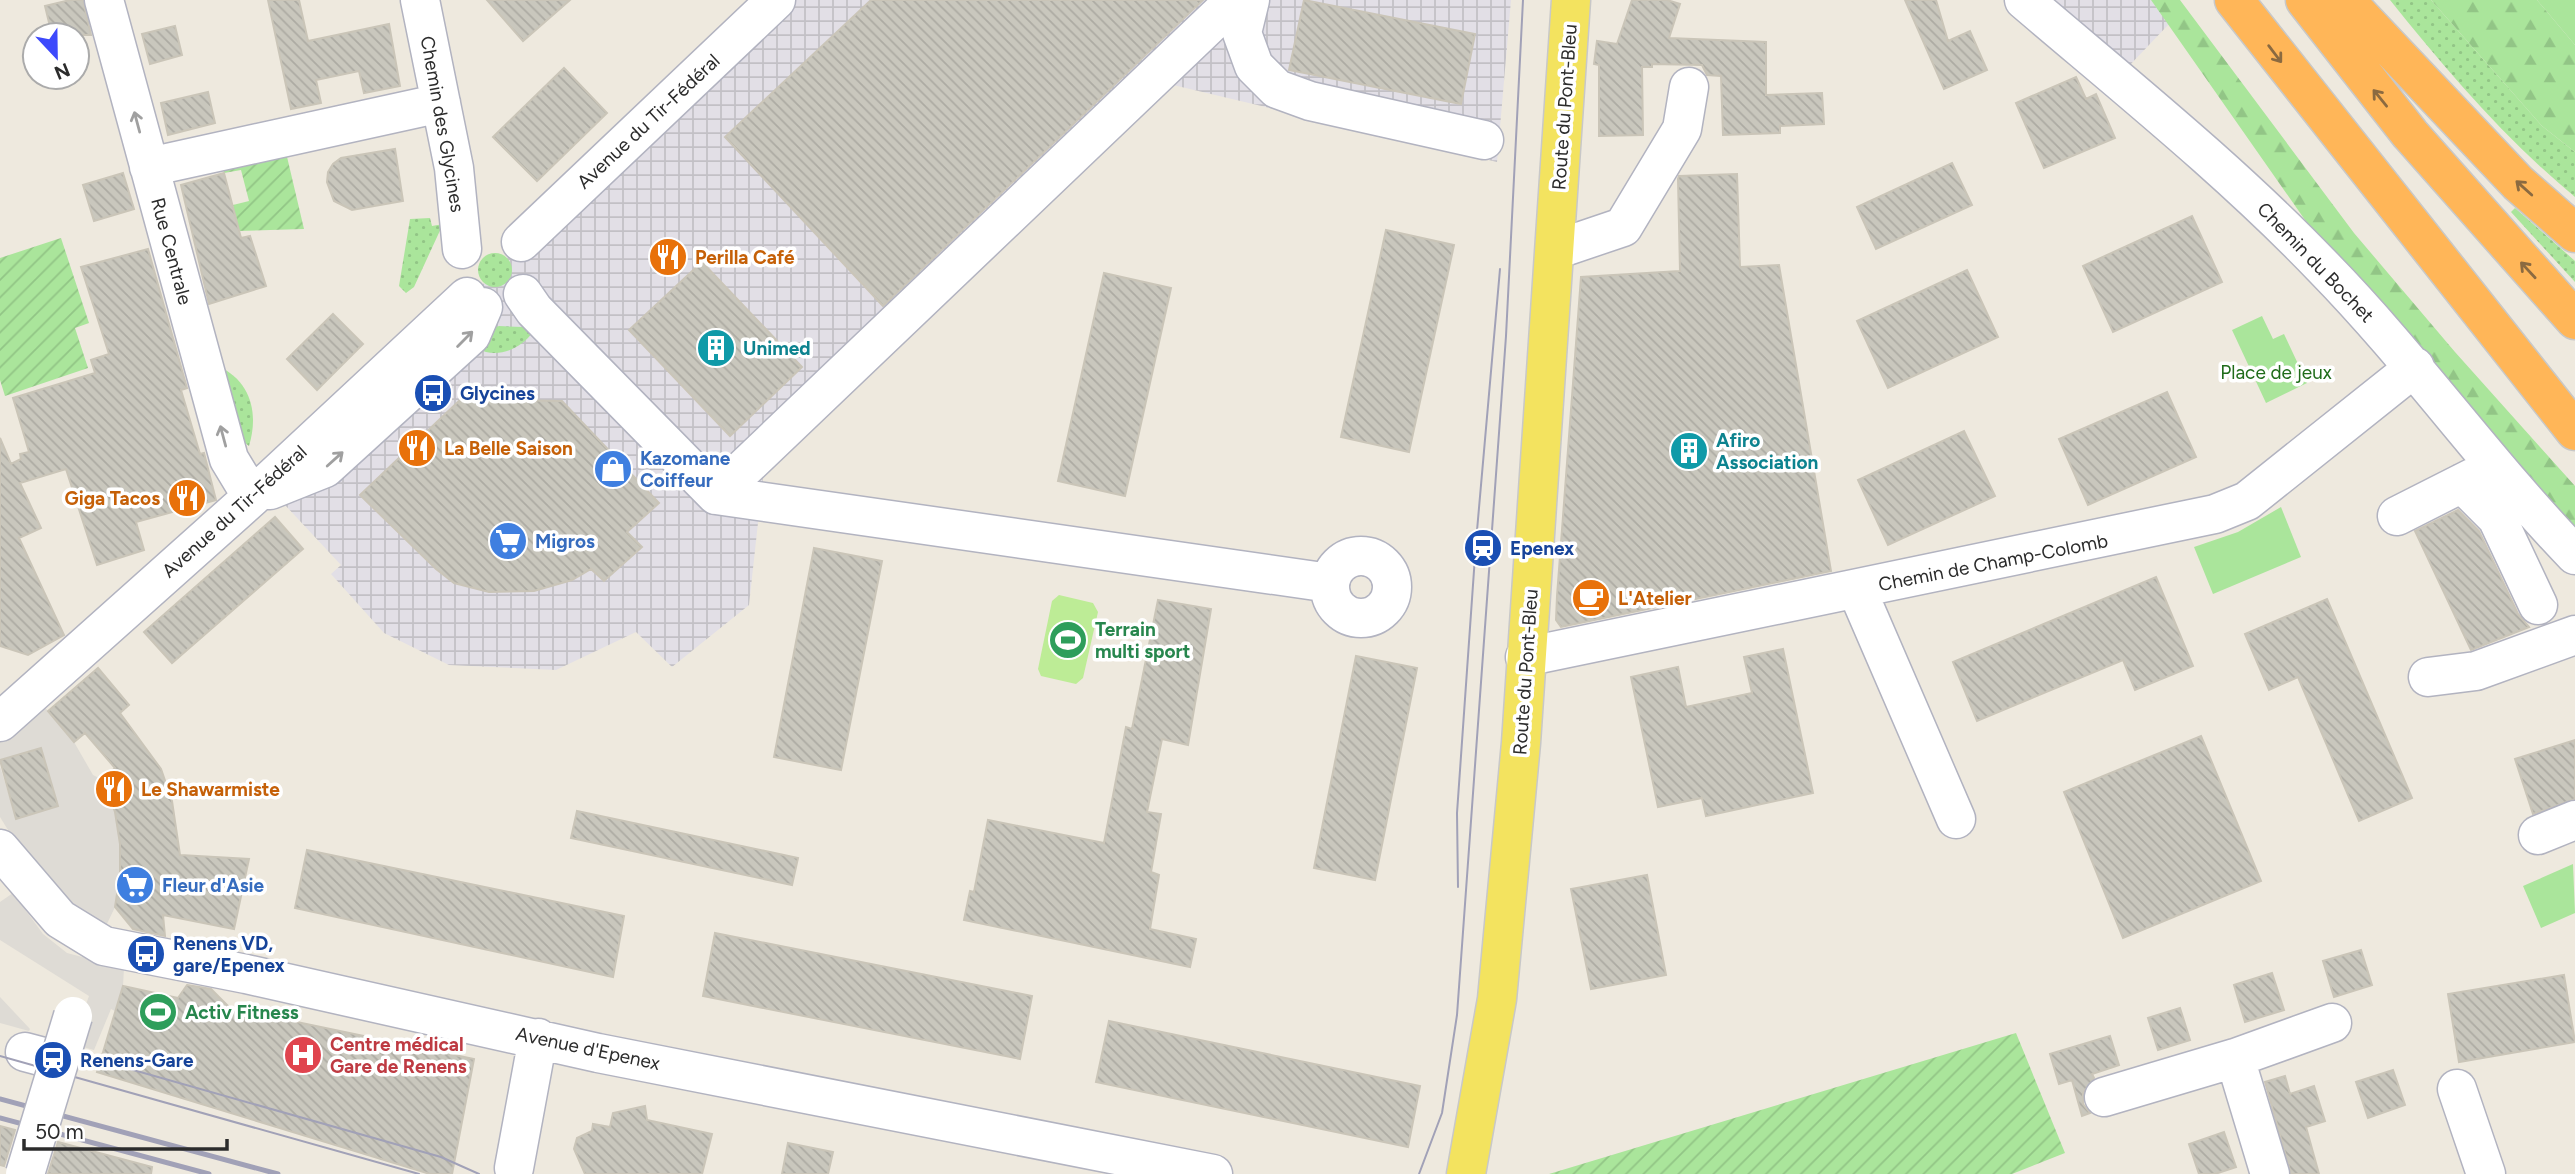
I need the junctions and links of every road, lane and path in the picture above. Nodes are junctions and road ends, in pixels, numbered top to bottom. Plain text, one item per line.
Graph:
1 (104, 0) edge
2 (420, 0) edge
3 (776, 0) edge
4 (1235, 0) edge
5 (1250, 0) edge
6 (1571, 0) edge
7 (2024, 0) edge
8 (2234, 0) edge
9 (2305, 0) edge
10 (2345, 0) edge
11 (1689, 87) dead end
12 (441, 103) junction
13 (1484, 140) dead end
14 (149, 167) junction
15 (2411, 222) junction
16 (2575, 233) edge
17 (520, 242) junction
18 (462, 248) junction
19 (1555, 250) junction
20 (523, 294) junction
21 (475, 302) junction
22 (2575, 320) edge
23 (2415, 367) junction
24 (2575, 393) edge
25 (2575, 432) edge
26 (2497, 465) junction
27 (2462, 483) junction
28 (716, 495) junction
29 (251, 497) junction
30 (2397, 516) dead end
31 (2575, 555) edge
32 (1330, 583) dead end
33 (1857, 590) junction
34 (2538, 605) dead end
35 (2575, 635) edge
36 (1525, 657) junction
37 (2428, 677) dead end
38 (1, 718) edge
39 (1956, 819) dead end
40 (2575, 820) edge
41 (2538, 835) dead end
42 (0, 849) edge
43 (73, 1016) dead end
44 (2332, 1023) dead end
45 (538, 1038) junction
46 (2235, 1058) junction
47 (2457, 1089) dead end
48 (2104, 1097) dead end
49 (514, 1168) dead end
50 (1467, 1168) edge
51 (25, 1174) edge
52 (1213, 1174) edge
53 (2270, 1174) edge
54 (2486, 1174) edge

14 -> 1 street, Rue Centrale
2 - 12 street, Chemin des Glycines
3 - 17 street, Avenue du Tir-Fédéral
4 - 28 street
5 - 13 street
6 - 19 main road, Route du Pont-Bleu
7 - 23 street, Chemin du Bochet
8 -> 15 highway
22 -> 9 highway
16 -> 10 highway
11 - 19 street
12 - 14 street
12 - 18 street, Chemin des Glycines
29 -> 14 street, Rue Centrale
15 - 24 highway
15 - 25 highway
17 - 18 street
17 - 20 street
18 - 21 street
19 - 36 main road, Route du Pont-Bleu
20 - 21 street
20 - 28 street
21 - 29 street, Avenue du Tir-Fédéral
23 - 26 street, Chemin du Bochet
23 - 33 street, Chemin de Champ-Colomb
26 - 27 street
26 - 31 street, Chemin du Bochet
27 - 30 street
27 - 34 street
28 - 32 street
29 - 38 street, Avenue du Tir-Fédéral
33 - 36 street, Chemin de Champ-Colomb
33 - 39 street
35 - 37 street
36 - 50 main road, Route du Pont-Bleu
40 - 41 street
42 - 45 street, Avenue d'Epenex
43 - 51 street, bridge
44 - 46 street
45 - 49 street
45 - 52 street, Avenue d'Epenex
46 - 48 street
46 - 53 street
47 - 54 street

